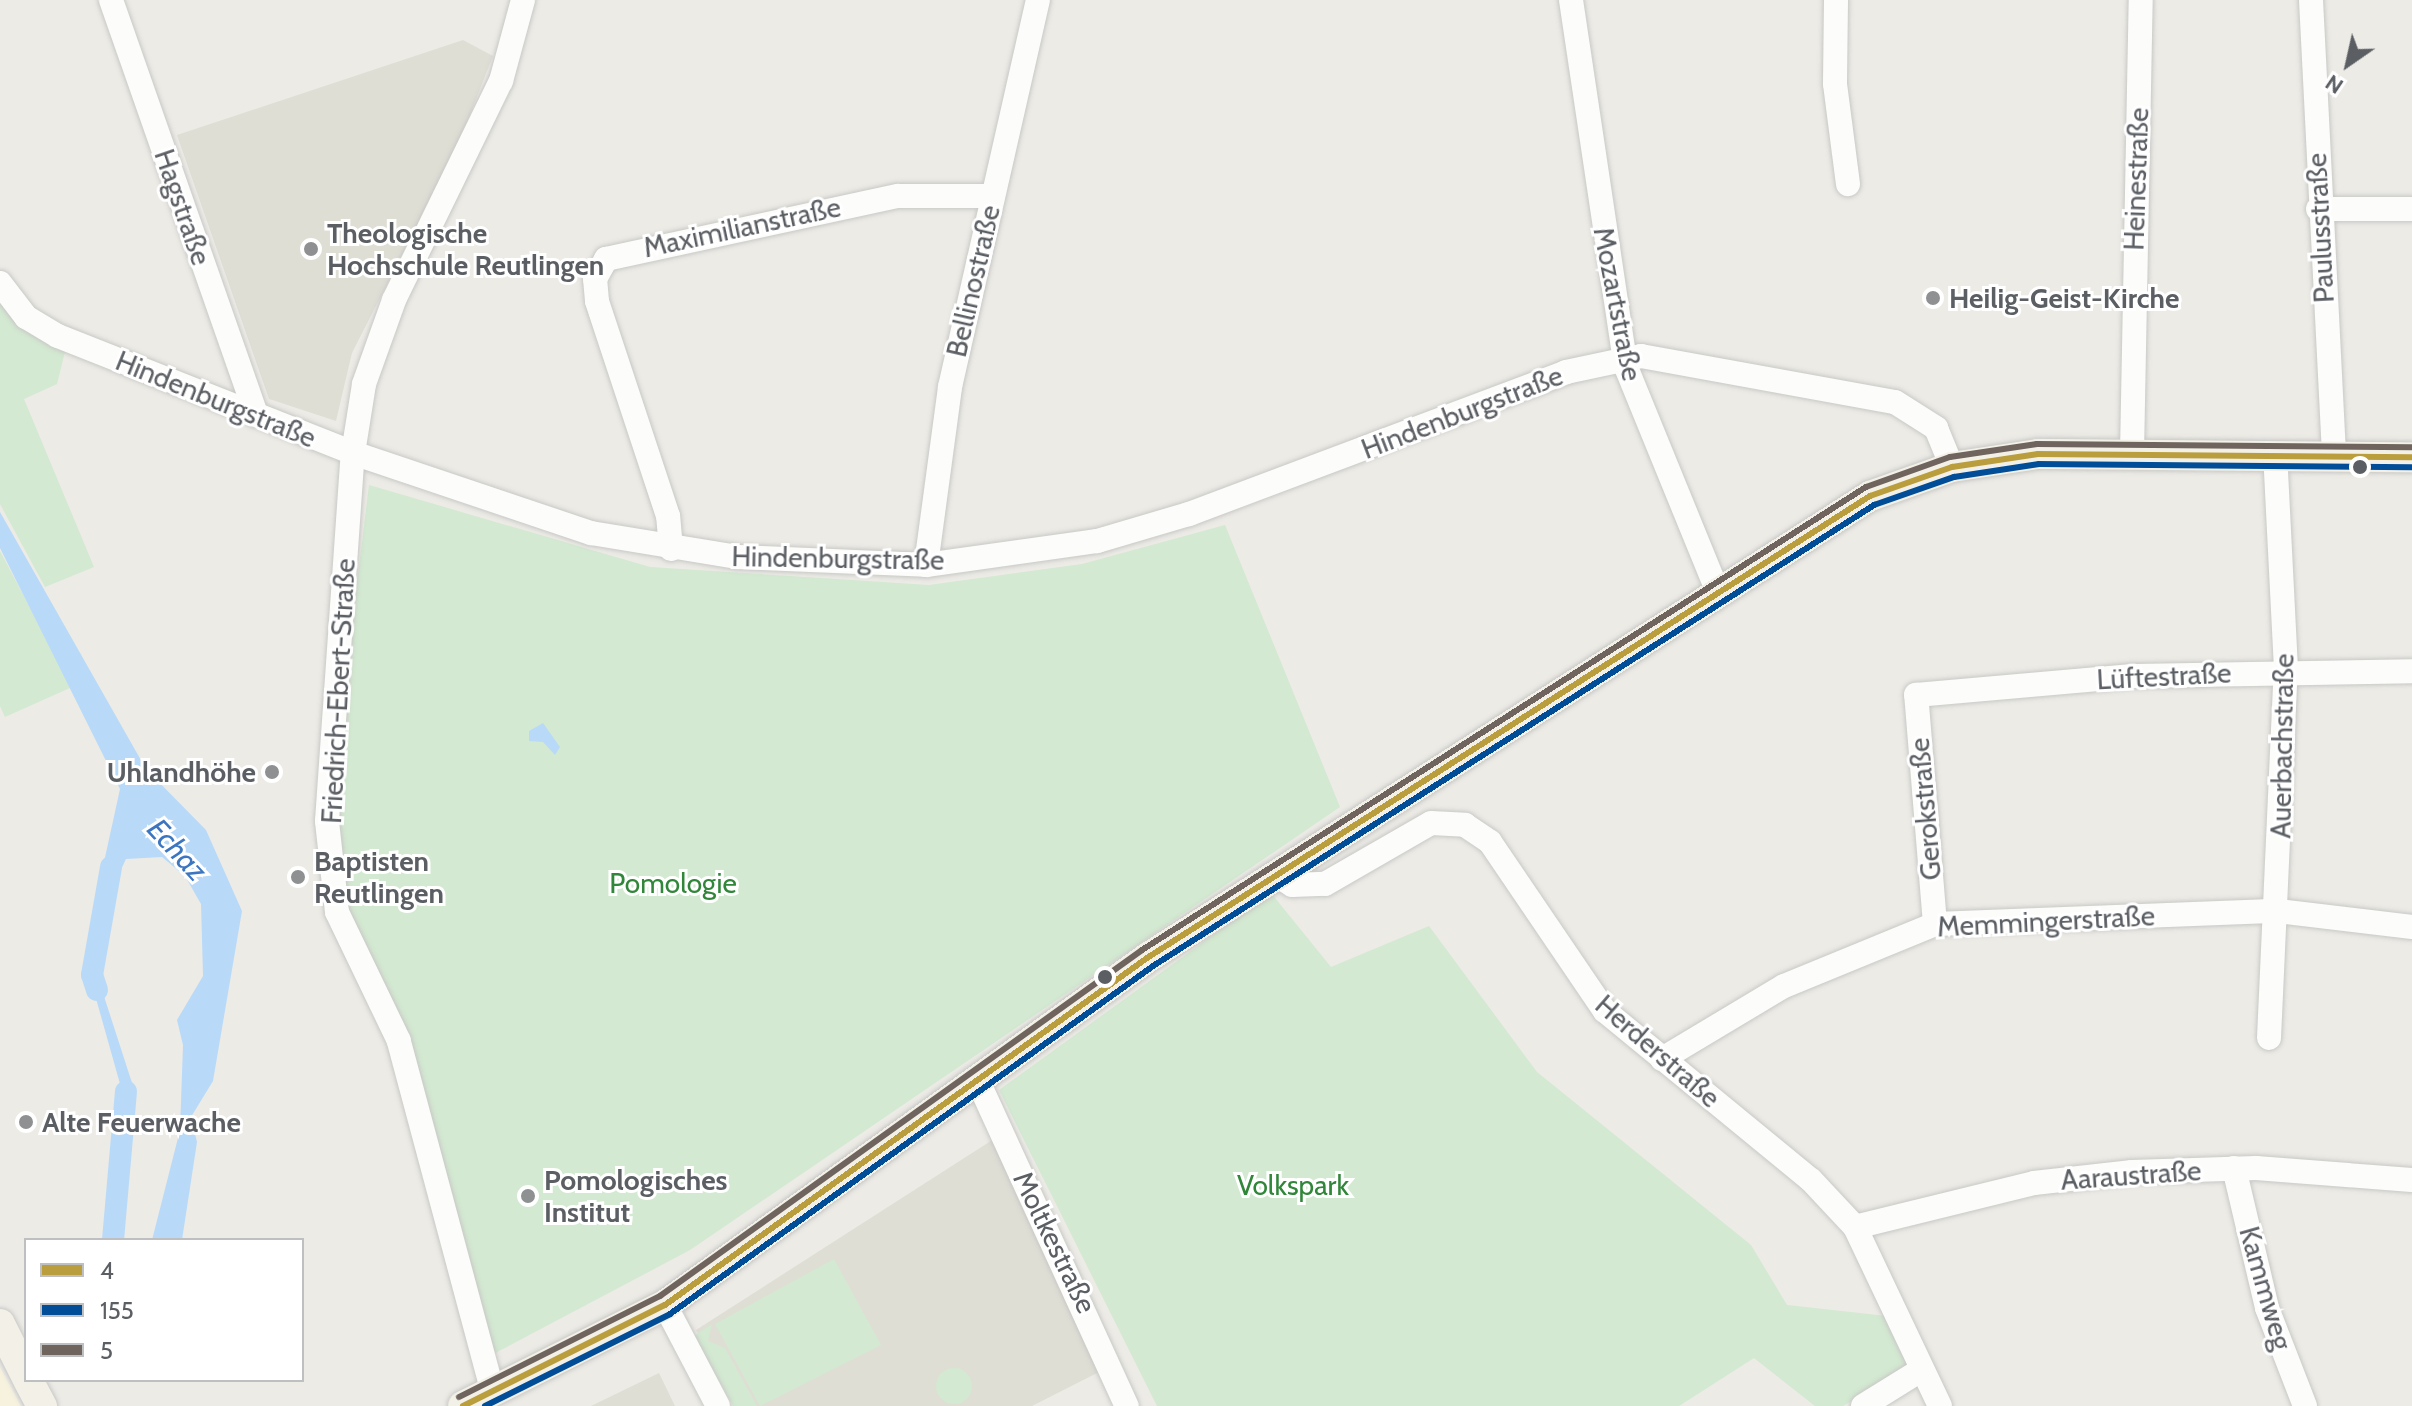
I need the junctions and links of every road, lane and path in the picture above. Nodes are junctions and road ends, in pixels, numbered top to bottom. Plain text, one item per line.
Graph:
1 (111, 0) edge
2 (523, 0) edge
3 (1038, 0) edge
4 (1571, 0) edge
5 (1836, 0) edge
6 (2141, 0) edge
7 (2311, 0) edge
8 (1848, 184) dead end
9 (992, 196) junction
10 (2318, 209) junction
11 (2412, 209) edge
12 (0, 283) edge
13 (1624, 357) junction
14 (256, 415) junction
15 (353, 453) junction
16 (2132, 453) junction
17 (2275, 455) junction
18 (2334, 455) junction
19 (2412, 457) edge
20 (1952, 467) junction
21 (671, 549) junction
22 (926, 565) junction
23 (1718, 593) junction
24 (2286, 669) junction
25 (2412, 671) edge
26 (1916, 695) joint
27 (1274, 874) junction
28 (2278, 911) junction
29 (1935, 924) junction
30 (2412, 927) edge
31 (2269, 1038) dead end
32 (1662, 1059) junction
33 (977, 1079) junction
34 (2234, 1168) junction
35 (2412, 1180) edge
36 (1855, 1227) junction
37 (665, 1305) junction
38 (0, 1324) edge
39 (1921, 1370) junction
40 (24, 1372) edge
41 (29, 1382) edge
42 (492, 1389) junction
43 (42, 1406) edge
44 (463, 1406) edge
45 (718, 1406) edge
46 (1127, 1406) edge
47 (1863, 1406) edge
48 (1940, 1406) edge
49 (2305, 1406) edge

1 - 14 street, Hagstraße
2 - 15 street, Friedrich-Ebert-Straße
3 - 9 street, Bellinostraße
4 - 13 street, Mozartstraße
5 - 8 street
6 - 16 street, Heinestraße
7 - 10 street, Paulusstraße
9 - 21 street, Maximilianstraße
9 - 22 street, Bellinostraße
10 - 11 street
10 - 18 street, Paulusstraße
12 - 14 street, Hindenburgstraße
13 - 20 street, Hindenburgstraße
13 - 22 street, Hindenburgstraße
13 - 23 street, Mozartstraße
14 - 15 street, Hindenburgstraße
15 - 21 street, Hindenburgstraße
15 - 42 street, Friedrich-Ebert-Straße
16 - 17 main road
16 - 20 main road
17 - 18 main road
17 - 24 street, Auerbachstraße
18 - 19 main road
20 - 23 main road
21 - 22 street, Hindenburgstraße
23 - 27 main road
24 - 25 street, Lüftestraße
24 - 26 street, Lüftestraße
24 - 28 street, Auerbachstraße
26 - 29 street, Gerokstraße
27 - 32 street, Herderstraße
27 - 33 main road
28 - 29 street, Memmingerstraße
28 - 30 street, Memmingerstraße
28 - 31 street, Auerbachstraße
29 - 32 street, Memmingerstraße
32 - 36 street, Herderstraße
33 - 37 main road
33 - 46 street, Moltkestraße
34 - 35 street, Aaraustraße
34 - 36 street, Aaraustraße
34 - 49 street, Kammweg
36 - 39 street, Herderstraße
37 - 42 main road
37 - 45 street
38 - 40 main road
39 - 47 street
39 - 48 street, Herderstraße
41 - 43 main road
42 - 44 main road

